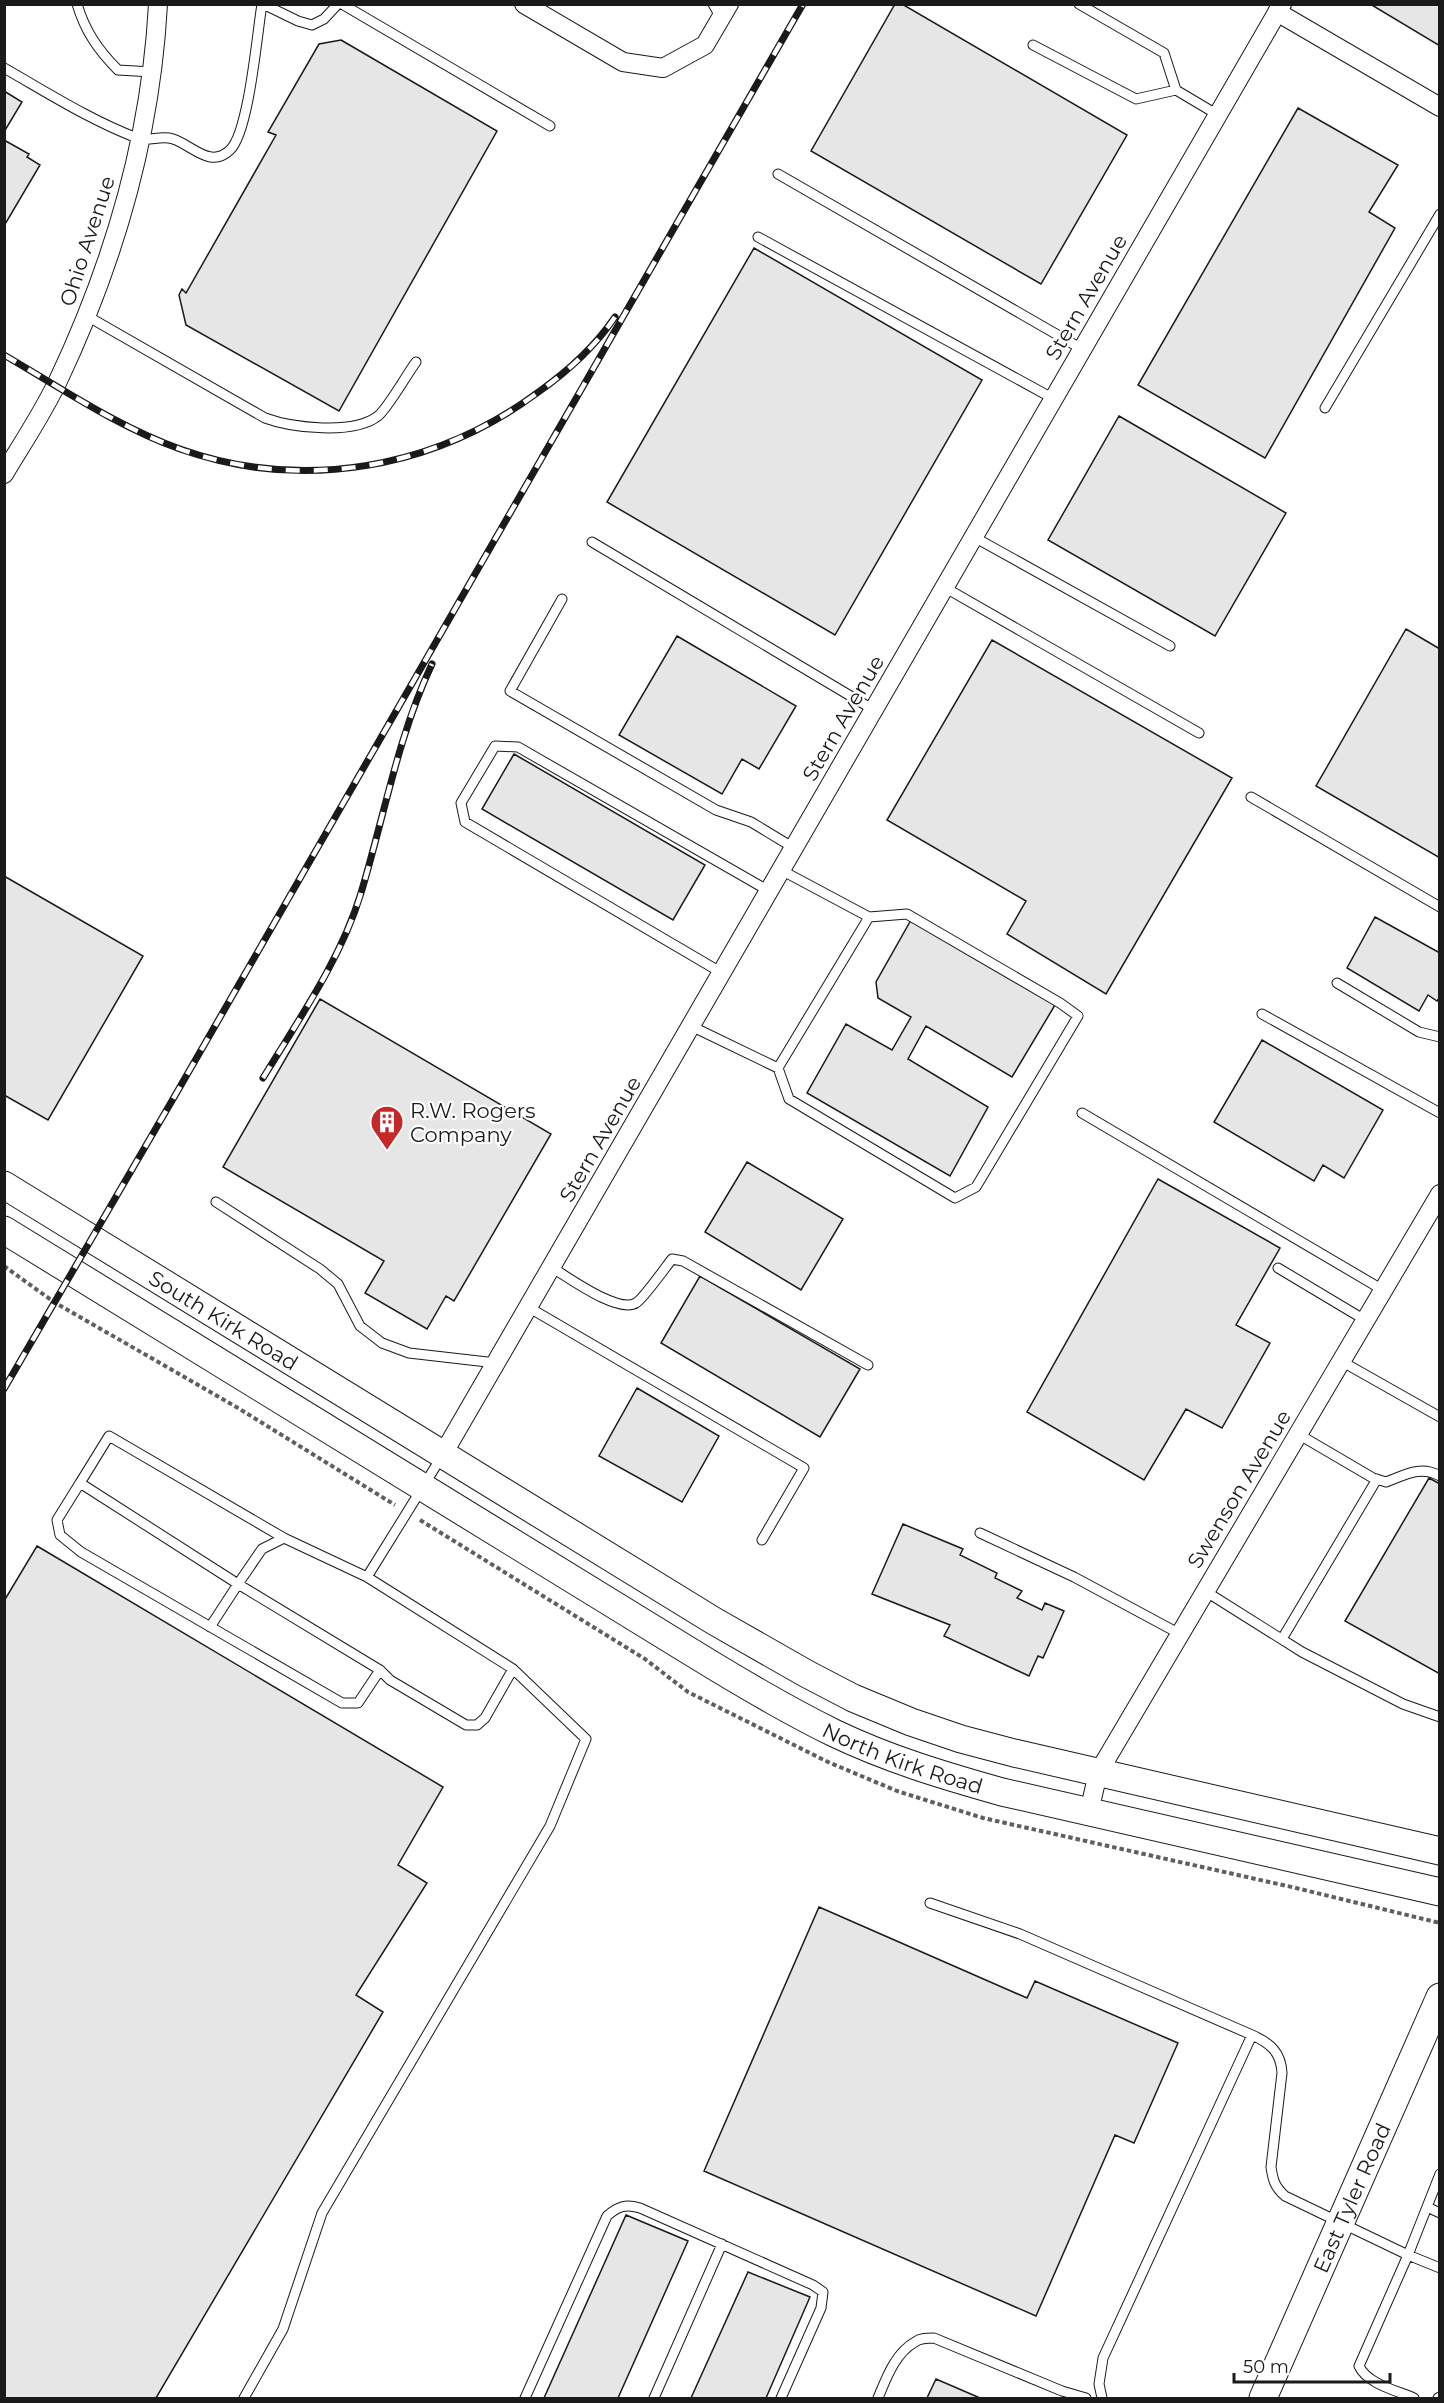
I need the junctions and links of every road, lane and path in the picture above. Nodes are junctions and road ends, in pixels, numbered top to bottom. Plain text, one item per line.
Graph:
1 (77, 4) edge
2 (158, 4) edge
3 (262, 4) edge
4 (338, 4) edge
5 (342, 4) edge
6 (1079, 4) edge
7 (531, 6) edge
8 (1279, 8) edge
9 (721, 9) edge
10 (1033, 45) dead end
11 (4, 68) edge
12 (152, 72) junction
13 (1176, 90) junction
14 (1440, 107) edge
15 (1218, 115) junction
16 (550, 126) dead end
17 (141, 139) junction
18 (778, 174) dead end
19 (1440, 214) edge
20 (758, 237) dead end
21 (87, 316) junction
22 (1082, 349) junction
23 (416, 362) dead end
24 (1054, 399) junction
25 (1325, 408) dead end
26 (4, 474) edge
27 (974, 537) junction
28 (592, 542) dead end
29 (944, 587) junction
30 (562, 599) dead end
31 (1170, 646) dead end
32 (874, 710) junction
33 (1199, 733) dead end
34 (1251, 798) dead end
35 (794, 848) junction
36 (781, 870) junction
37 (769, 891) junction
38 (1440, 907) edge
39 (869, 917) junction
40 (722, 973) junction
41 (1337, 983) dead end
42 (1262, 1014) dead end
43 (691, 1026) junction
44 (1440, 1036) edge
45 (778, 1068) junction
46 (1082, 1113) dead end
47 (1440, 1113) edge
48 (4, 1185) edge
49 (1440, 1194) edge
50 (216, 1202) dead end
51 (4, 1230) edge
52 (552, 1267) junction
53 (1278, 1268) dead end
54 (1383, 1290) junction
55 (528, 1307) junction
56 (1365, 1320) junction
57 (1341, 1360) junction
58 (496, 1363) junction
59 (868, 1365) dead end
60 (1440, 1418) edge
61 (1298, 1434) junction
62 (444, 1454) junction
63 (1440, 1476) edge
64 (1377, 1479) junction
65 (80, 1483) junction
66 (423, 1487) junction
67 (980, 1533) dead end
68 (284, 1538) junction
69 (762, 1540) dead end
70 (367, 1577) junction
71 (238, 1584) junction
72 (1205, 1592) junction
73 (210, 1627) junction
74 (1180, 1634) junction
75 (1282, 1639) junction
76 (513, 1669) junction
77 (380, 1670) junction
78 (1440, 1717) edge
79 (1098, 1773) junction
80 (1089, 1812) junction
81 (1440, 1851) edge
82 (1440, 1892) edge
83 (930, 1904) dead end
84 (1440, 1997) edge
85 (1252, 2035) junction
86 (1440, 2174) edge
87 (1427, 2207) junction
88 (1440, 2213) edge
89 (1340, 2222) junction
90 (722, 2244) junction
91 (1408, 2255) junction
92 (1440, 2268) edge
93 (244, 2398) edge
94 (525, 2398) edge
95 (654, 2398) edge
96 (781, 2398) edge
97 (878, 2398) edge
98 (1086, 2398) edge
99 (1102, 2398) edge
100 (1263, 2398) edge
101 (1414, 2398) edge

1 - 12 lane
2 - 12 street, Ohio Avenue
3 - 4 lane
3 - 17 lane
5 - 16 lane
6 - 13 lane
7 - 9 street
8 - 14 street
8 - 15 street, Stern Avenue
10 - 13 lane
11 - 17 lane
12 - 17 street, Ohio Avenue
13 - 15 lane
15 - 22 street, Stern Avenue
17 - 21 street, Ohio Avenue
18 - 22 lane
19 - 25 lane
20 - 24 lane
21 - 23 lane
21 - 26 street, Ohio Avenue
22 - 24 street, Stern Avenue
24 - 27 street, Stern Avenue
27 - 29 street, Stern Avenue
27 - 31 lane
28 - 32 lane
29 - 32 street, Stern Avenue
29 - 33 lane
30 - 35 lane
32 - 35 street, Stern Avenue
34 - 38 lane
35 - 36 street, Stern Avenue
36 - 37 street, Stern Avenue
36 - 39 lane
37 - 40 street, Stern Avenue
37 - 40 lane
39 - 45 lane
39 - 45 lane
40 - 43 street, Stern Avenue
41 - 44 lane
42 - 47 lane
43 - 45 lane
43 - 52 street, Stern Avenue
46 - 54 lane
48 - 62 main road, South Kirk Road
49 - 54 street, Swenson Avenue
50 - 58 lane
51 - 66 main road, South Kirk Road
52 - 55 street, Stern Avenue
52 - 59 lane
53 - 56 lane
54 - 56 street, Swenson Avenue
55 - 58 street, Stern Avenue
55 - 69 lane
56 - 57 street, Swenson Avenue
57 - 60 lane
57 - 61 street, Swenson Avenue
58 - 62 street, Stern Avenue
61 - 64 lane
61 - 72 street, Swenson Avenue
62 - 66 lane
62 - 79 main road, North Kirk Road
63 - 64 lane
64 - 75 lane
65 - 68 lane
65 - 71 lane
65 - 73 lane
66 - 70 lane
66 - 80 main road, North Kirk Road
67 - 74 lane
68 - 70 lane
68 - 71 lane
70 - 76 lane
71 - 73 lane
71 - 77 lane
72 - 74 street, Swenson Avenue
72 - 75 lane
73 - 77 lane
74 - 79 street, Swenson Avenue
75 - 78 lane
76 - 77 lane
76 - 93 lane
79 - 80 street, Swenson Avenue
79 - 81 main road, North Kirk Road
80 - 82 main road, North Kirk Road
83 - 85 lane
84 - 89 main road, East Tyler Road
85 - 89 lane
85 - 99 lane
86 - 87 lane
87 - 88 lane
87 - 91 lane
89 - 91 lane
89 - 100 main road, East Tyler Road
90 - 94 lane
90 - 95 lane
90 - 96 lane
91 - 92 lane
91 - 101 lane
97 - 98 lane

